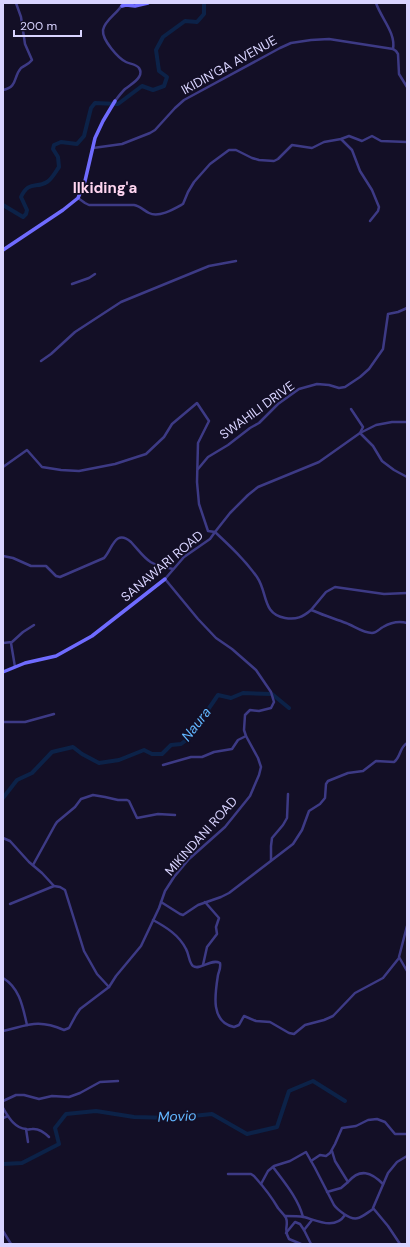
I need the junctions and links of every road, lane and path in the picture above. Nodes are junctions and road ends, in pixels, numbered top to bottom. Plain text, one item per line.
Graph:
1 (16, 3) edge
2 (148, 3) edge
3 (376, 3) edge
4 (122, 4) edge
5 (393, 49) junction
6 (407, 87) edge
7 (3, 90) edge
8 (115, 101) joint
9 (341, 139) junction
10 (407, 142) edge
11 (93, 148) junction
12 (78, 198) junction
13 (370, 221) dead end
14 (3, 250) edge
15 (236, 261) dead end
16 (95, 274) dead end
17 (72, 284) dead end
18 (407, 308) edge
19 (41, 361) dead end
20 (351, 409) dead end
21 (407, 422) edge
22 (360, 433) junction
23 (3, 467) edge
24 (198, 469) junction
25 (407, 477) edge
26 (215, 532) junction
27 (3, 556) edge
28 (173, 569) junction
29 (165, 579) junction
30 (407, 593) edge
31 (311, 610) junction
32 (407, 622) edge
33 (34, 626) dead end
34 (3, 643) edge
35 (11, 643) junction
36 (15, 667) junction
37 (3, 672) edge
38 (54, 714) dead end
39 (3, 722) edge
40 (246, 736) junction
41 (407, 743) edge
42 (163, 765) dead end
43 (288, 794) dead end
44 (175, 815) dead end
45 (3, 838) edge
46 (271, 861) junction
47 (32, 865) junction
48 (54, 886) junction
49 (161, 902) junction
50 (205, 902) junction
51 (10, 904) dead end
52 (153, 920) junction
53 (407, 926) edge
54 (399, 958) junction
55 (202, 965) junction
56 (407, 971) edge
57 (3, 978) edge
58 (109, 987) junction
59 (27, 1025) junction
60 (3, 1032) edge
61 (118, 1081) dead end
62 (3, 1101) edge
63 (3, 1108) edge
64 (8, 1116) junction
65 (3, 1118) edge
66 (26, 1129) junction
67 (407, 1134) edge
68 (49, 1137) dead end
69 (28, 1142) dead end
70 (332, 1151) junction
71 (407, 1156) edge
72 (311, 1161) junction
73 (273, 1167) junction
74 (228, 1174) dead end
75 (348, 1182) junction
76 (261, 1184) junction
77 (383, 1184) junction
78 (327, 1192) junction
79 (373, 1209) junction
80 (345, 1215) junction
81 (285, 1216) junction
82 (303, 1217) junction
83 (312, 1220) junction
84 (304, 1230) junction
85 (3, 1231) edge
86 (286, 1233) junction
87 (11, 1244) edge
88 (301, 1244) edge
89 (311, 1244) edge
90 (400, 1244) edge

1 - 7 street
2 - 4 street
3 - 5 street
4 - 8 street
5 - 6 street
5 - 11 street, IKIDIN'GA AVENUE
8 - 11 street
9 - 10 street
9 - 12 street
9 - 13 street
11 - 12 street
12 - 14 street
15 - 19 street
16 - 17 street
18 - 24 street, SWAHILI DRIVE
20 - 22 street
21 - 22 street, SANAWARI ROAD
22 - 25 street
22 - 26 street, SANAWARI ROAD
23 - 24 street
24 - 26 street
26 - 28 street, SANAWARI ROAD
26 - 31 street
27 - 28 street
28 - 29 street, SANAWARI ROAD
29 - 36 street, SANAWARI ROAD
29 - 40 street, MIKINDANI ROAD
30 - 31 street
31 - 32 street
33 - 35 street
34 - 35 street
35 - 36 street
36 - 37 street, SANAWARI ROAD
38 - 39 street
40 - 42 street
40 - 49 street, MIKINDANI ROAD
41 - 46 street
43 - 46 street
44 - 47 street
45 - 47 street
46 - 50 street
47 - 48 street
48 - 51 street
48 - 58 street
49 - 50 street
49 - 52 street, MIKINDANI ROAD
50 - 55 street
52 - 55 street
52 - 58 street, MIKINDANI ROAD
53 - 54 street
54 - 55 street
54 - 56 street
57 - 59 street
58 - 59 street, MIKINDANI ROAD
59 - 60 street, MIKINDANI ROAD
61 - 62 street
63 - 64 street
64 - 65 street
64 - 66 street
66 - 68 street
66 - 69 street
67 - 70 street
70 - 72 street
70 - 75 street
71 - 77 street
72 - 73 street
72 - 78 street
73 - 76 street
73 - 82 street
74 - 76 street
75 - 77 street
75 - 78 street
76 - 81 street
77 - 79 street
78 - 80 street
79 - 80 street
79 - 90 street
80 - 83 street
81 - 82 street
81 - 86 street
82 - 83 street
83 - 84 street
84 - 86 street
84 - 89 street
85 - 87 street
86 - 88 street

